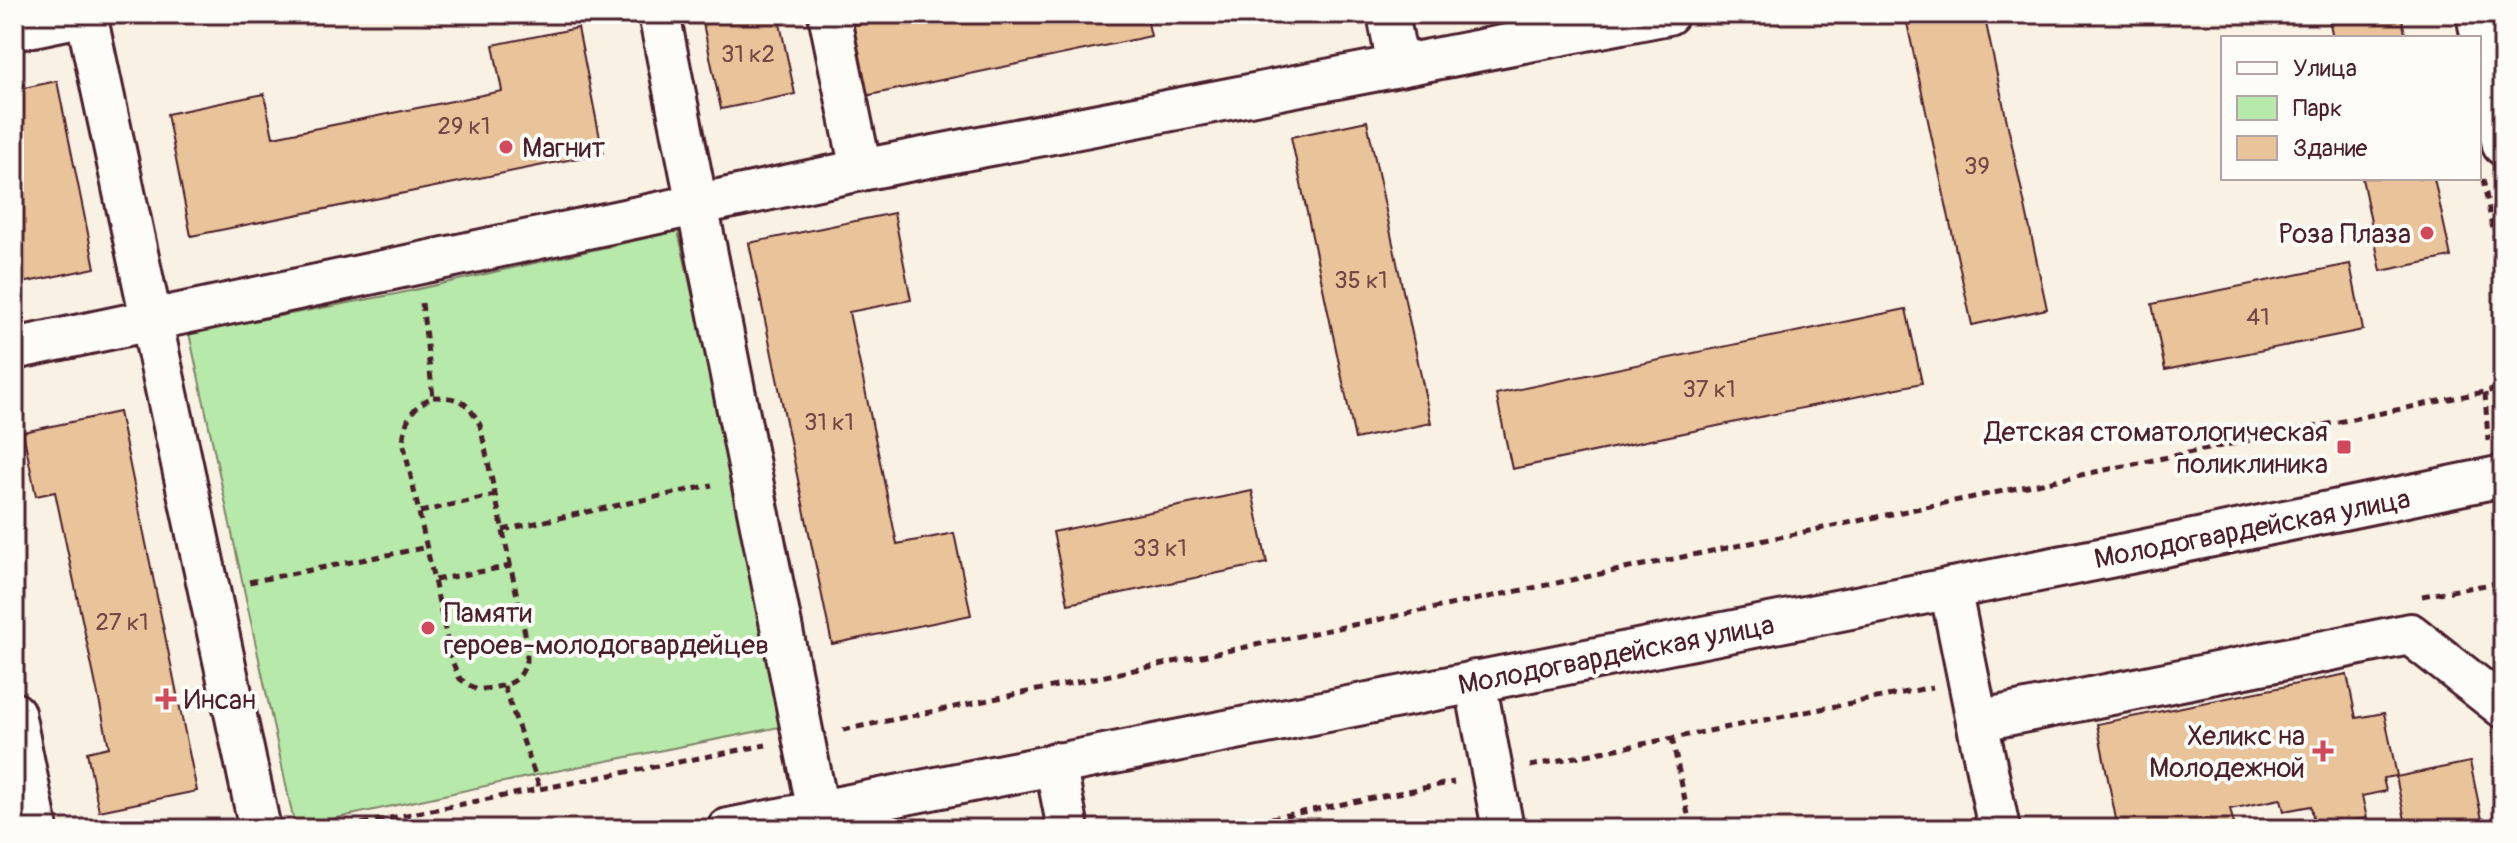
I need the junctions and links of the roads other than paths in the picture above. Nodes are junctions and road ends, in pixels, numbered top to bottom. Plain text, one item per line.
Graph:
1 (88, 14) edge
2 (659, 14) edge
3 (829, 14) edge
4 (1388, 14) edge
5 (1668, 14) edge
6 (2477, 14) edge
7 (14, 30) edge
8 (2479, 36) edge
9 (2481, 53) edge
10 (1398, 66) junction
11 (2492, 160) edge
12 (861, 170) junction
13 (698, 204) junction
14 (150, 320) junction
15 (14, 349) edge
16 (2503, 476) edge
17 (1950, 588) junction
18 (1475, 681) junction
19 (2503, 707) edge
20 (14, 713) edge
21 (1977, 721) junction
22 (1055, 763) junction
23 (818, 811) junction
24 (37, 829) edge
25 (260, 829) edge
26 (728, 829) edge
27 (1068, 829) edge
28 (1503, 829) edge
29 (1999, 829) edge

1 - 7 street
1 - 14 street
2 - 13 street
3 - 12 street
4 - 10 street
5 - 10 street
6 - 8 street
9 - 11 street
10 - 12 street
12 - 13 street
13 - 14 street
13 - 23 street
14 - 15 street
14 - 25 street
16 - 17 street, Молодогвардейская улица
17 - 18 street, Молодогвардейская улица
17 - 21 street
18 - 22 street, Молодогвардейская улица
18 - 28 street
19 - 21 street
20 - 24 street
21 - 29 street
22 - 23 street, Молодогвардейская улица
22 - 27 street
23 - 26 street, Молодогвардейская улица

